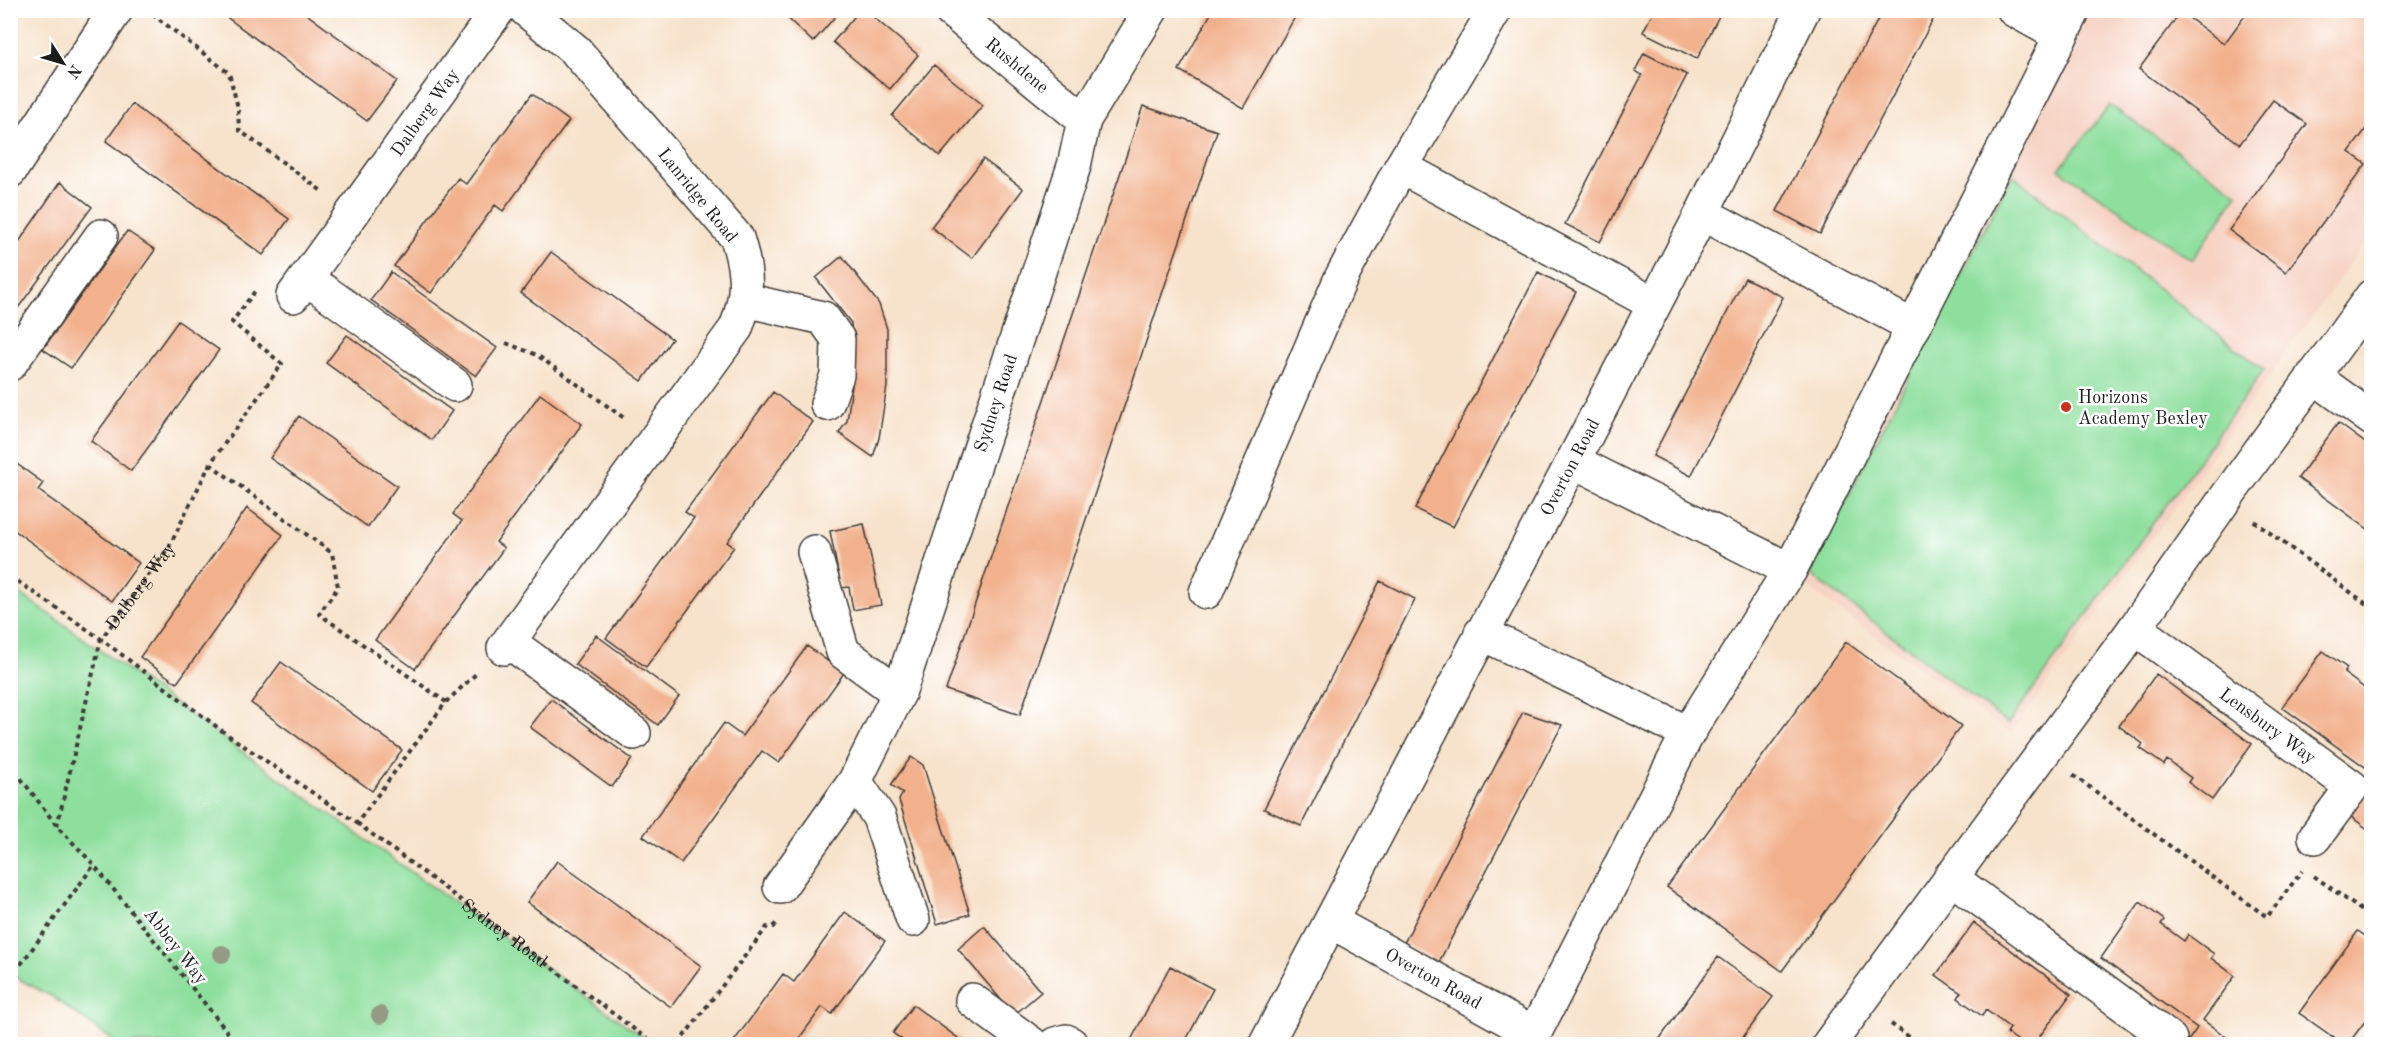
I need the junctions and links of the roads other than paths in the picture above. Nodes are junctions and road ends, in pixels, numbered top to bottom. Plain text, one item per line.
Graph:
1 (116, 10) edge
2 (498, 10) edge
3 (526, 10) edge
4 (950, 10) edge
5 (1151, 10) edge
6 (1495, 10) edge
7 (1803, 10) edge
8 (2014, 10) edge
9 (2068, 23) edge
10 (1084, 120) junction
11 (1401, 167) junction
12 (10, 171) edge
13 (1702, 213) junction
14 (101, 236) dead end
15 (2372, 296) edge
16 (745, 300) junction
17 (1654, 304) junction
18 (1914, 327) junction
19 (10, 364) edge
20 (2313, 376) junction
21 (454, 385) dead end
22 (827, 404) dead end
23 (2372, 419) edge
24 (1573, 461) junction
25 (814, 552) dead end
26 (1790, 570) junction
27 (1206, 592) dead end
28 (2135, 628) junction
29 (1481, 633) junction
30 (898, 693) junction
31 (634, 733) dead end
32 (1688, 733) junction
33 (855, 781) junction
34 (2315, 837) dead end
35 (1950, 878) junction
36 (780, 903) road end
37 (913, 920) dead end
38 (1332, 922) junction
39 (972, 1000) dead end
40 (1532, 1039) edge
41 (1032, 1044) edge
42 (1054, 1044) edge
43 (1071, 1044) edge
44 (1266, 1044) edge
45 (1829, 1044) edge
46 (2166, 1044) edge

1 - 12 street
2 - 21 street, Dalberg Way
3 - 16 street, Lanridge Road
4 - 10 street, Rushdene
5 - 10 street, Sydney Road
6 - 11 street
7 - 13 street, Overton Road
8 - 9 street
9 - 18 street
10 - 30 street, Sydney Road
11 - 17 street
11 - 27 street
13 - 17 street, Overton Road
13 - 18 street
14 - 19 street
15 - 20 street
16 - 22 street
16 - 31 street, Lanridge Road
17 - 24 street, Overton Road
18 - 26 street
20 - 23 street
20 - 28 street
24 - 26 street
24 - 29 street, Overton Road
25 - 30 street
26 - 32 street
28 - 34 street, Lensbury Way
28 - 35 street
29 - 32 street
29 - 38 street, Overton Road
30 - 33 street, Sydney Road
32 - 40 street
33 - 36 street, Sydney Road
33 - 37 street
35 - 45 street
35 - 46 street
38 - 40 street, Overton Road
38 - 44 street, Overton Road
39 - 41 street
42 - 43 street

